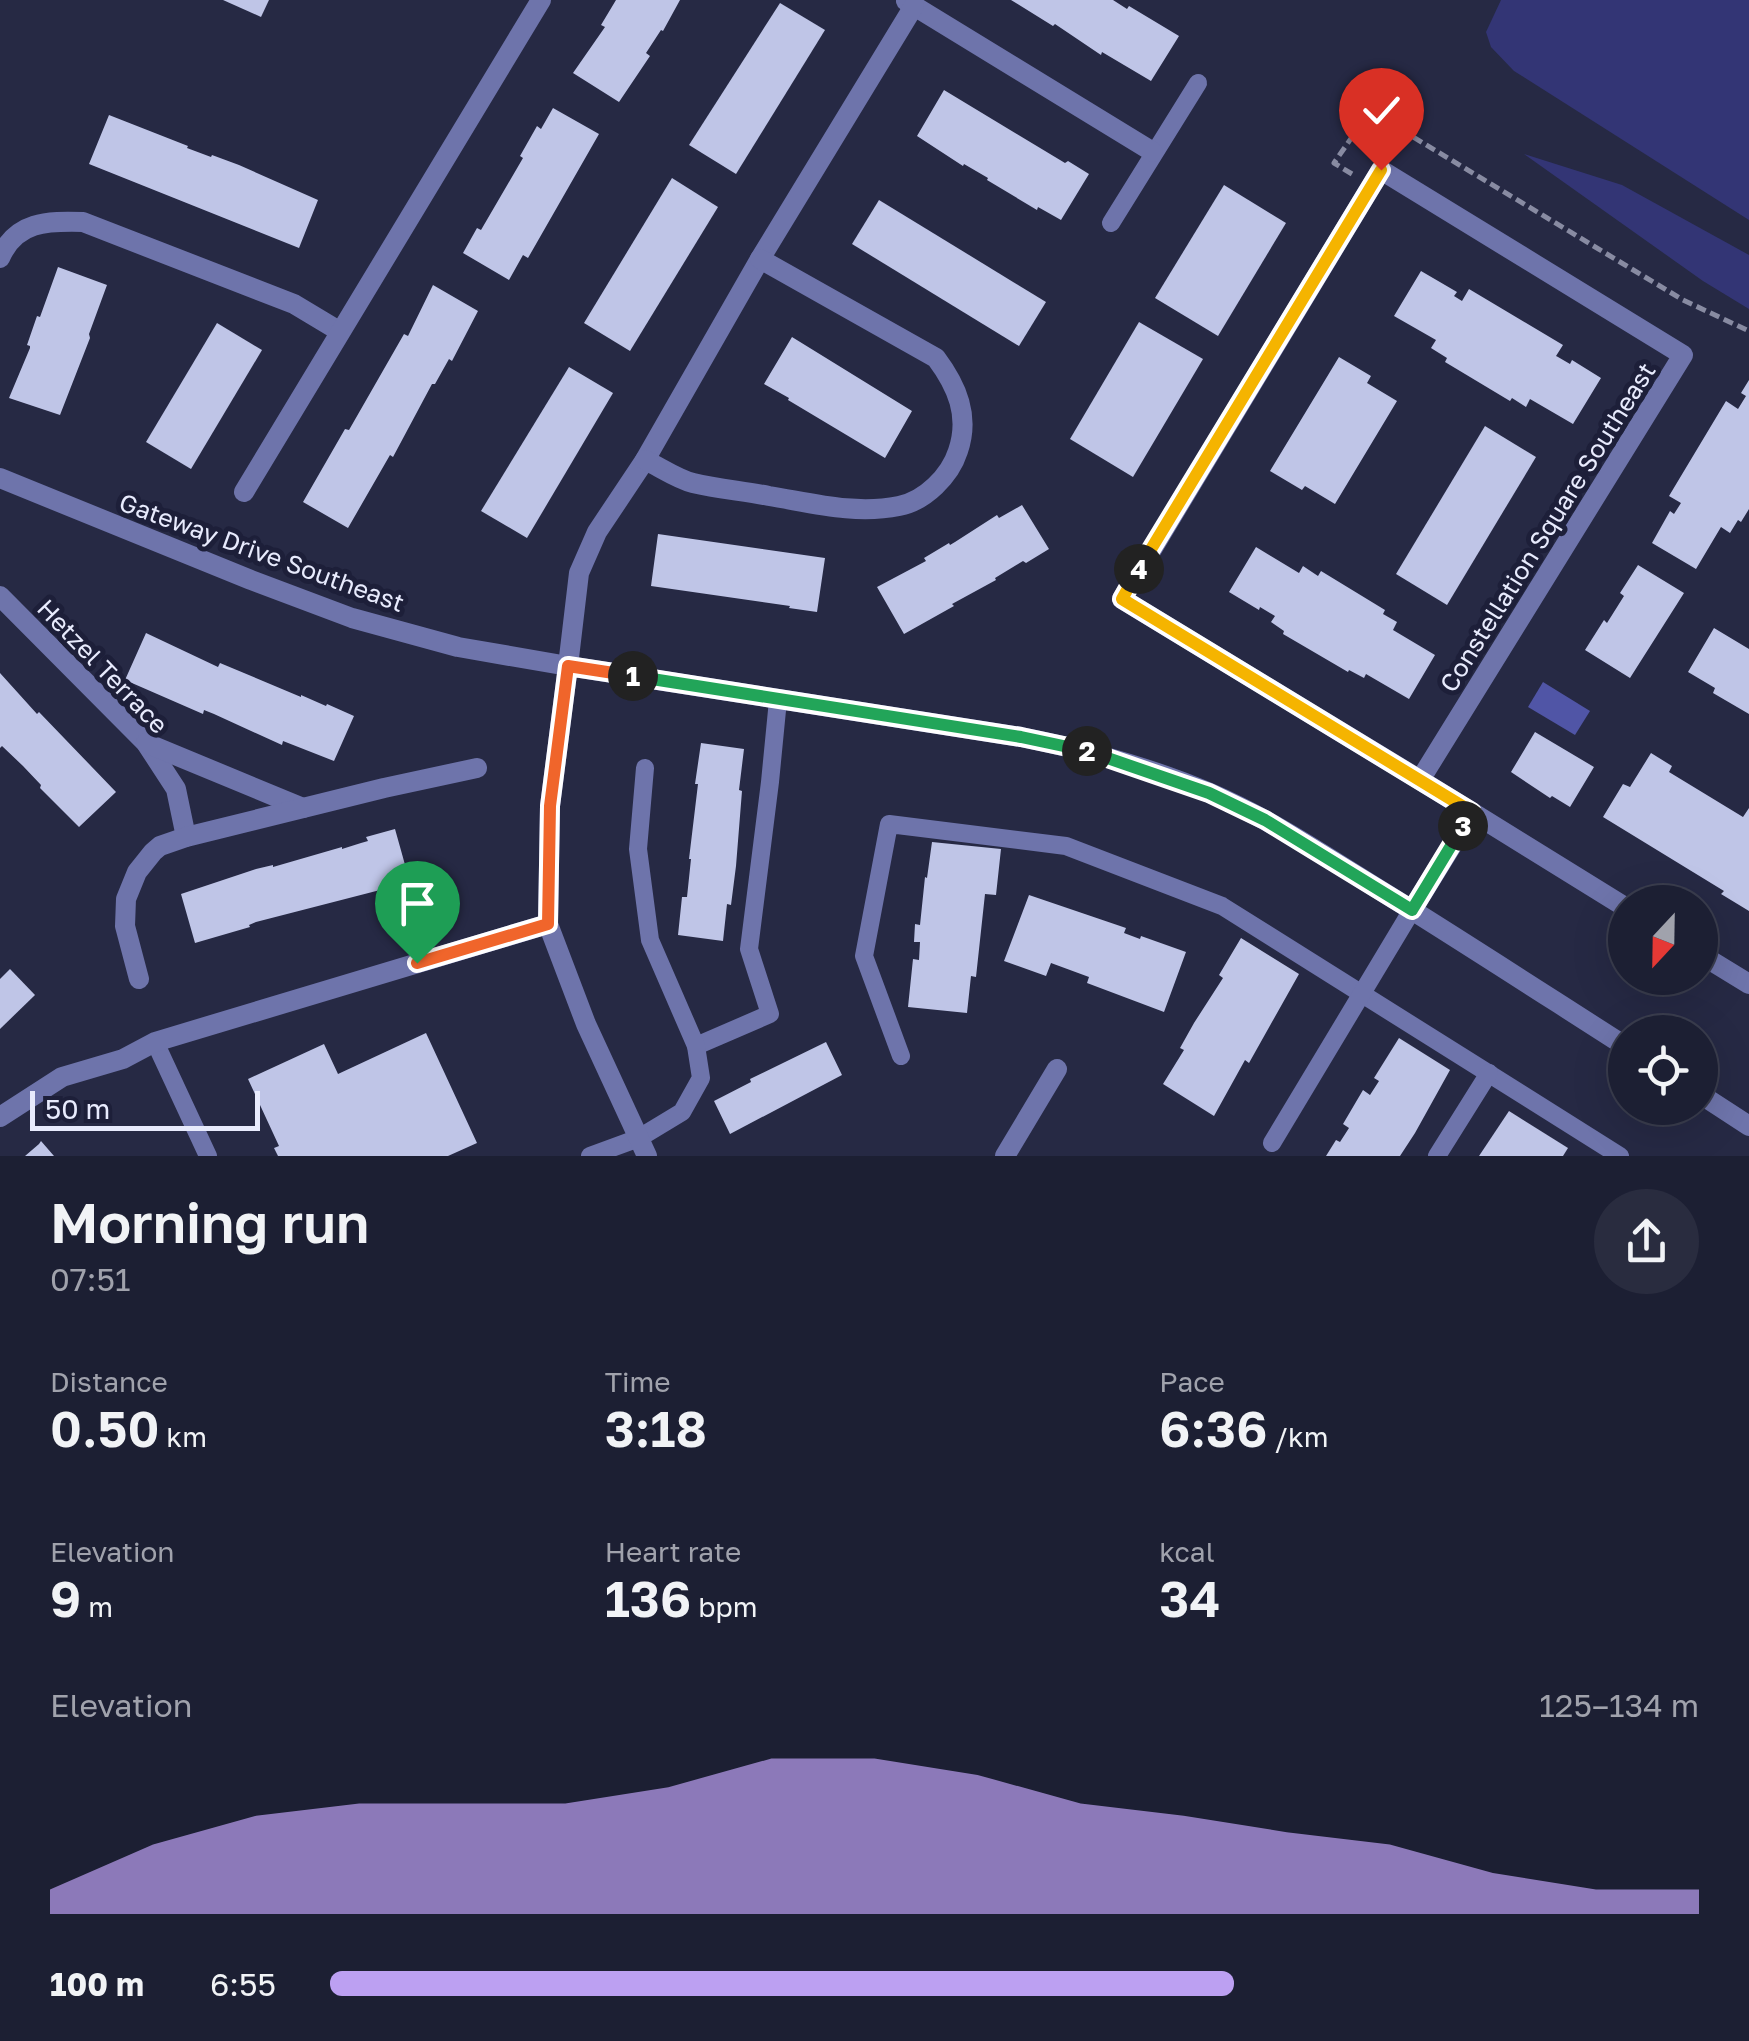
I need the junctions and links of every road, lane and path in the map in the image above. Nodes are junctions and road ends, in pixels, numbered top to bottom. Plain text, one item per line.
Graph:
1 (541, 0) edge
2 (909, 3) edge
3 (1198, 82) dead end
4 (1154, 152) junction
5 (1372, 186) junction
6 (1111, 222) dead end
7 (0, 258) edge
8 (760, 259) junction
9 (339, 331) junction
10 (1749, 331) edge
11 (645, 460) junction
12 (0, 478) edge
13 (244, 492) dead end
14 (0, 596) edge
15 (568, 666) junction
16 (778, 700) junction
17 (146, 743) junction
18 (477, 768) dead end
19 (645, 768) dead end
20 (1420, 780) junction
21 (303, 808) junction
22 (1472, 812) junction
23 (186, 837) junction
24 (1608, 897) edge
25 (1412, 910) junction
26 (548, 924) junction
27 (1718, 965) edge
28 (140, 979) dead end
29 (1749, 984) edge
30 (1362, 993) junction
31 (1608, 1035) edge
32 (155, 1042) junction
33 (696, 1046) junction
34 (901, 1056) dead end
35 (1057, 1069) dead end
36 (1489, 1073) junction
37 (1718, 1104) edge
38 (0, 1117) edge
39 (1747, 1120) edge
40 (1272, 1143) dead end
41 (643, 1147) edge
42 (208, 1156) edge
43 (590, 1156) edge
44 (1005, 1156) edge
45 (1436, 1156) edge
46 (1620, 1156) edge

1 - 9 street
2 - 4 street
2 - 8 street
3 - 4 lane
4 - 6 lane
5 - 10 path
5 - 20 street
5 - 20 street, Constellation Square Southeast
7 - 9 street
8 - 11 street
8 - 11 street
9 - 13 street
11 - 15 street
12 - 15 street, Gateway Drive Southeast
14 - 17 street, Hetzel Terrace
15 - 16 street, Gateway Drive Southeast
15 - 26 street
16 - 25 street, Gateway Drive Southeast
16 - 33 lane
17 - 21 street
17 - 23 street, Hetzel Terrace
18 - 21 street
19 - 33 lane
20 - 22 street
21 - 23 street
22 - 24 street
22 - 25 street
23 - 28 street
25 - 30 lane
25 - 31 street, Gateway Drive Southeast
26 - 32 street
26 - 41 street
27 - 29 street
30 - 34 lane
30 - 36 lane
30 - 40 lane
32 - 38 street
32 - 42 lane
33 - 41 lane
35 - 44 street
36 - 45 lane
36 - 46 lane
37 - 39 street
41 - 43 lane

